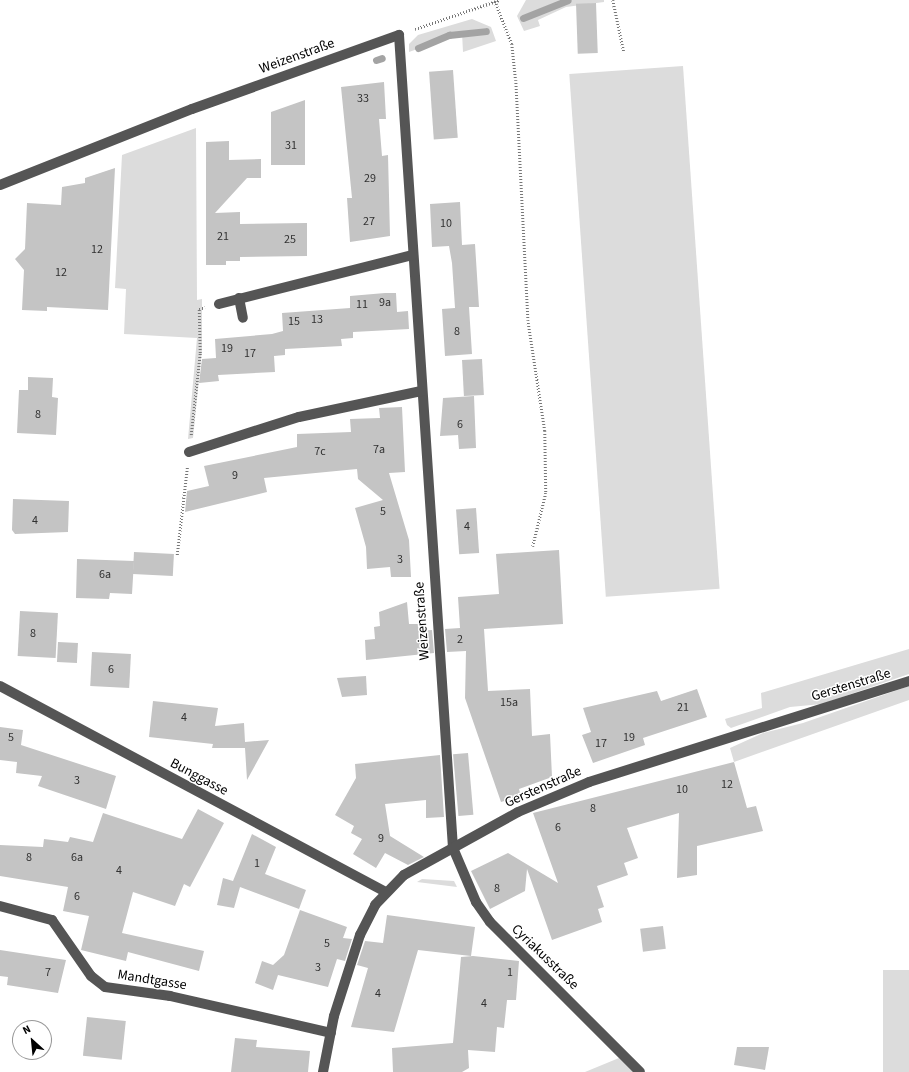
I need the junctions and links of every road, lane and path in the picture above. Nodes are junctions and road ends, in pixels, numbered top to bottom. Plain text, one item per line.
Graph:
1 (499, 0) edge
2 (613, 0) edge
3 (495, 1) junction
4 (399, 35) junction
5 (624, 52) dead end
6 (0, 185) edge
7 (413, 255) junction
8 (239, 298) junction
9 (219, 304) joint
10 (243, 318) dead end
11 (421, 391) junction
12 (189, 452) junction
13 (533, 546) dead end
14 (177, 555) dead end
15 (909, 681) edge
16 (0, 686) edge
17 (452, 848) junction
18 (385, 892) junction
19 (0, 906) edge
20 (331, 1033) junction
21 (323, 1072) edge
22 (640, 1072) edge

1 - 3 path
2 - 5 path
3 - 4 path
3 - 13 path
4 - 6 street, Weizenstraße
4 - 7 street, Weizenstraße
7 - 8 street
7 - 11 street, Weizenstraße
8 - 9 street
8 - 10 street
9 - 12 path
11 - 12 street
11 - 17 street, Weizenstraße
12 - 14 path
15 - 17 street, Gerstenstraße
16 - 18 street, Bunggasse
17 - 18 street, Gerstenstraße
17 - 22 street, Cyriakusstraße
18 - 20 street, Gerstenstraße
19 - 20 street, Mandtgasse
20 - 21 street, Gerstenstraße

